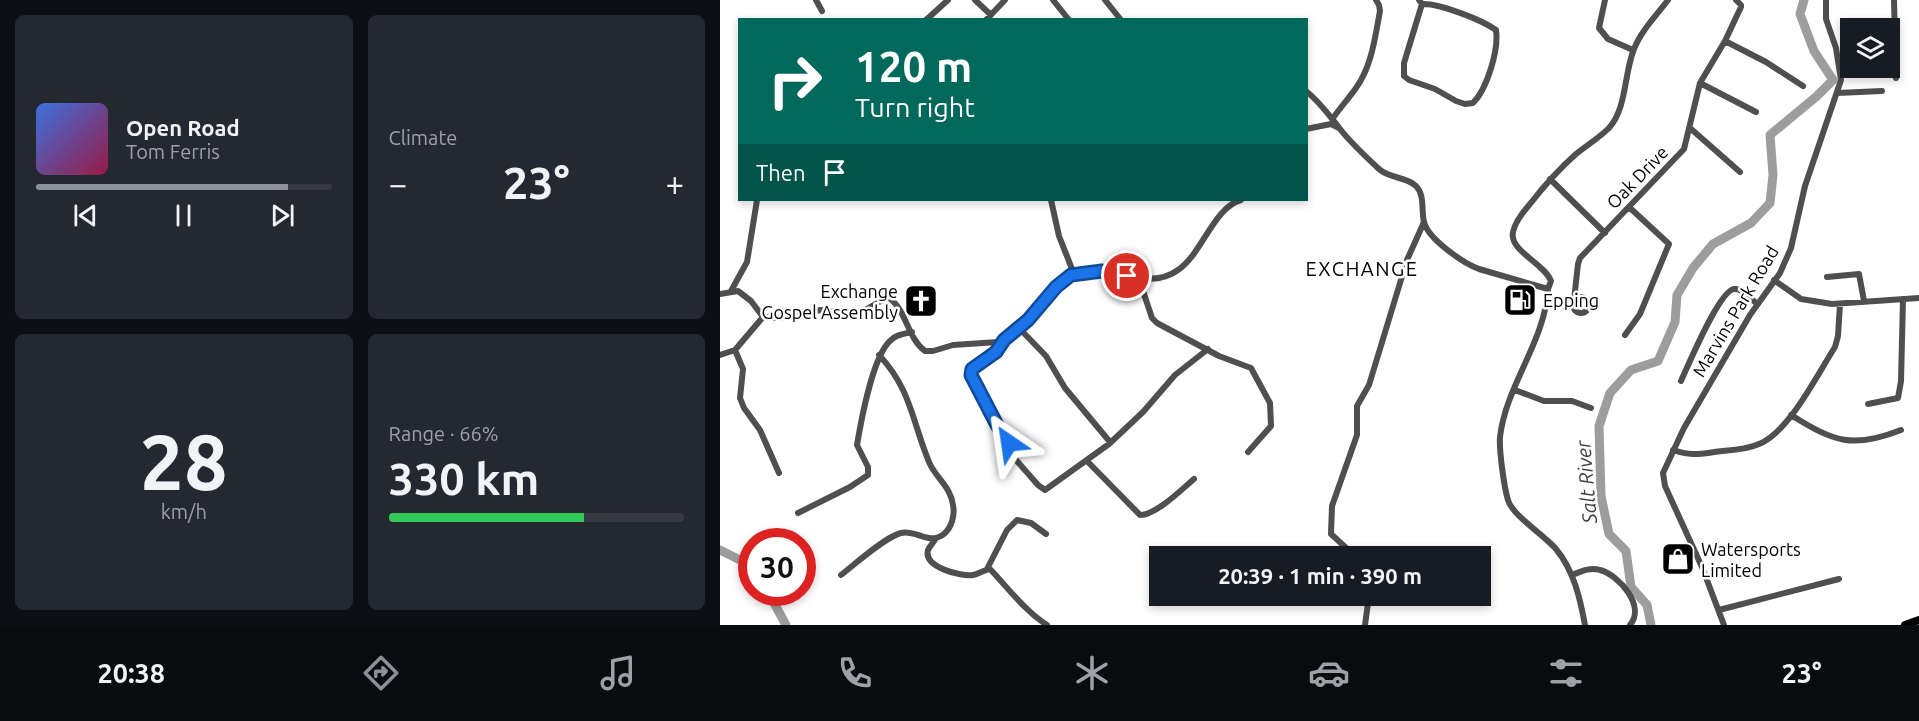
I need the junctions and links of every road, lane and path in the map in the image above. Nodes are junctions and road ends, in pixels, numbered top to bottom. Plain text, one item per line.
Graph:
1 (816, 0) edge
2 (948, 0) edge
3 (975, 0) edge
4 (1005, 0) edge
5 (1053, 0) edge
6 (1104, 0) edge
7 (1384, 0) edge
8 (1605, 0) edge
9 (1668, 0) edge
10 (1736, 0) edge
11 (1826, 0) edge
12 (1894, 0) edge
13 (1421, 2) edge
14 (1377, 3) edge
15 (822, 11) dead end
16 (988, 17) edge
17 (928, 18) edge
18 (1067, 18) edge
19 (1118, 18) edge
20 (1894, 18) edge
21 (1725, 41) junction
22 (1634, 50) junction
23 (1700, 83) junction
24 (1803, 86) dead end
25 (1882, 91) dead end
26 (1308, 93) edge
27 (1837, 93) junction
28 (1756, 112) dead end
29 (1333, 118) junction
30 (1339, 128) junction
31 (1690, 128) junction
32 (1308, 129) edge
33 (1740, 171) dead end
34 (1550, 179) junction
35 (758, 201) edge
36 (1051, 201) edge
37 (1238, 201) edge
38 (1629, 207) junction
39 (1424, 222) junction
40 (1605, 233) junction
41 (1074, 274) junction
42 (1827, 277) dead end
43 (1139, 279) junction
44 (1774, 280) junction
45 (1548, 289) junction
46 (731, 291) junction
47 (720, 294) edge
48 (1578, 298) dead end
49 (1919, 298) edge
50 (1903, 299) junction
51 (1864, 301) junction
52 (1757, 304) junction
53 (1840, 304) junction
54 (763, 317) junction
55 (1019, 328) junction
56 (912, 332) junction
57 (1626, 334) dead end
58 (1004, 340) junction
59 (1208, 349) junction
60 (735, 350) junction
61 (720, 354) edge
62 (879, 355) junction
63 (1681, 381) dead end
64 (1515, 390) junction
65 (1868, 404) dead end
66 (1591, 408) dead end
67 (1791, 415) junction
68 (1902, 430) dead end
69 (1110, 442) junction
70 (1673, 450) junction
71 (1248, 452) dead end
72 (1087, 461) junction
73 (779, 472) dead end
74 (1194, 479) dead end
75 (798, 513) dead end
76 (1046, 534) dead end
77 (936, 538) junction
78 (1344, 546) edge
79 (987, 569) junction
80 (841, 575) dead end
81 (1572, 575) junction
82 (1839, 579) dead end
83 (1368, 606) edge
84 (1719, 610) junction
85 (1919, 620) edge
86 (1047, 625) edge
87 (1365, 625) edge
88 (1585, 625) edge
89 (1630, 625) edge
90 (1724, 625) edge
91 (1905, 625) edge

1 - 15 street
2 - 17 street
3 - 16 street
4 - 16 street
5 - 18 street
6 - 19 street
7 - 14 street
8 - 22 street
9 - 22 street
10 - 21 street, Oak Drive
11 - 27 street, Marvins Park Road
12 - 20 street
13 - 13 street
14 - 29 street
21 - 23 street, Oak Drive
21 - 24 street
22 - 34 street
23 - 28 street
23 - 31 street, Oak Drive
25 - 27 street
26 - 29 street
27 - 44 street, Marvins Park Road
29 - 30 street
30 - 32 street
30 - 39 street
31 - 33 street
31 - 38 street, Oak Drive
34 - 40 street
34 - 45 street
35 - 46 street
36 - 41 street
37 - 43 street
38 - 40 street, Oak Drive
38 - 57 street
39 - 45 street
39 - 78 street
40 - 48 street, Oak Drive
41 - 43 street
41 - 55 street
42 - 51 street
43 - 59 street
44 - 52 street, Marvins Park Road
44 - 53 street
45 - 64 street
46 - 47 street
46 - 54 street
49 - 50 street
50 - 51 street
50 - 65 street
51 - 53 street
52 - 63 street
52 - 70 street, Marvins Park Road
53 - 67 street
54 - 56 street
54 - 60 street
55 - 58 street
55 - 69 street
56 - 58 street
56 - 62 street
58 - 72 street
59 - 69 street
59 - 71 street
60 - 61 street
60 - 73 street
62 - 75 street
62 - 77 street
64 - 66 street
64 - 81 street
67 - 68 street
67 - 70 street
69 - 72 street
70 - 84 street, Marvins Park Road
72 - 74 street
76 - 79 street
77 - 79 street
77 - 80 street
79 - 86 street
81 - 88 street
81 - 89 street
82 - 84 street
83 - 87 street
84 - 90 street, Marvins Park Road
85 - 91 main road

